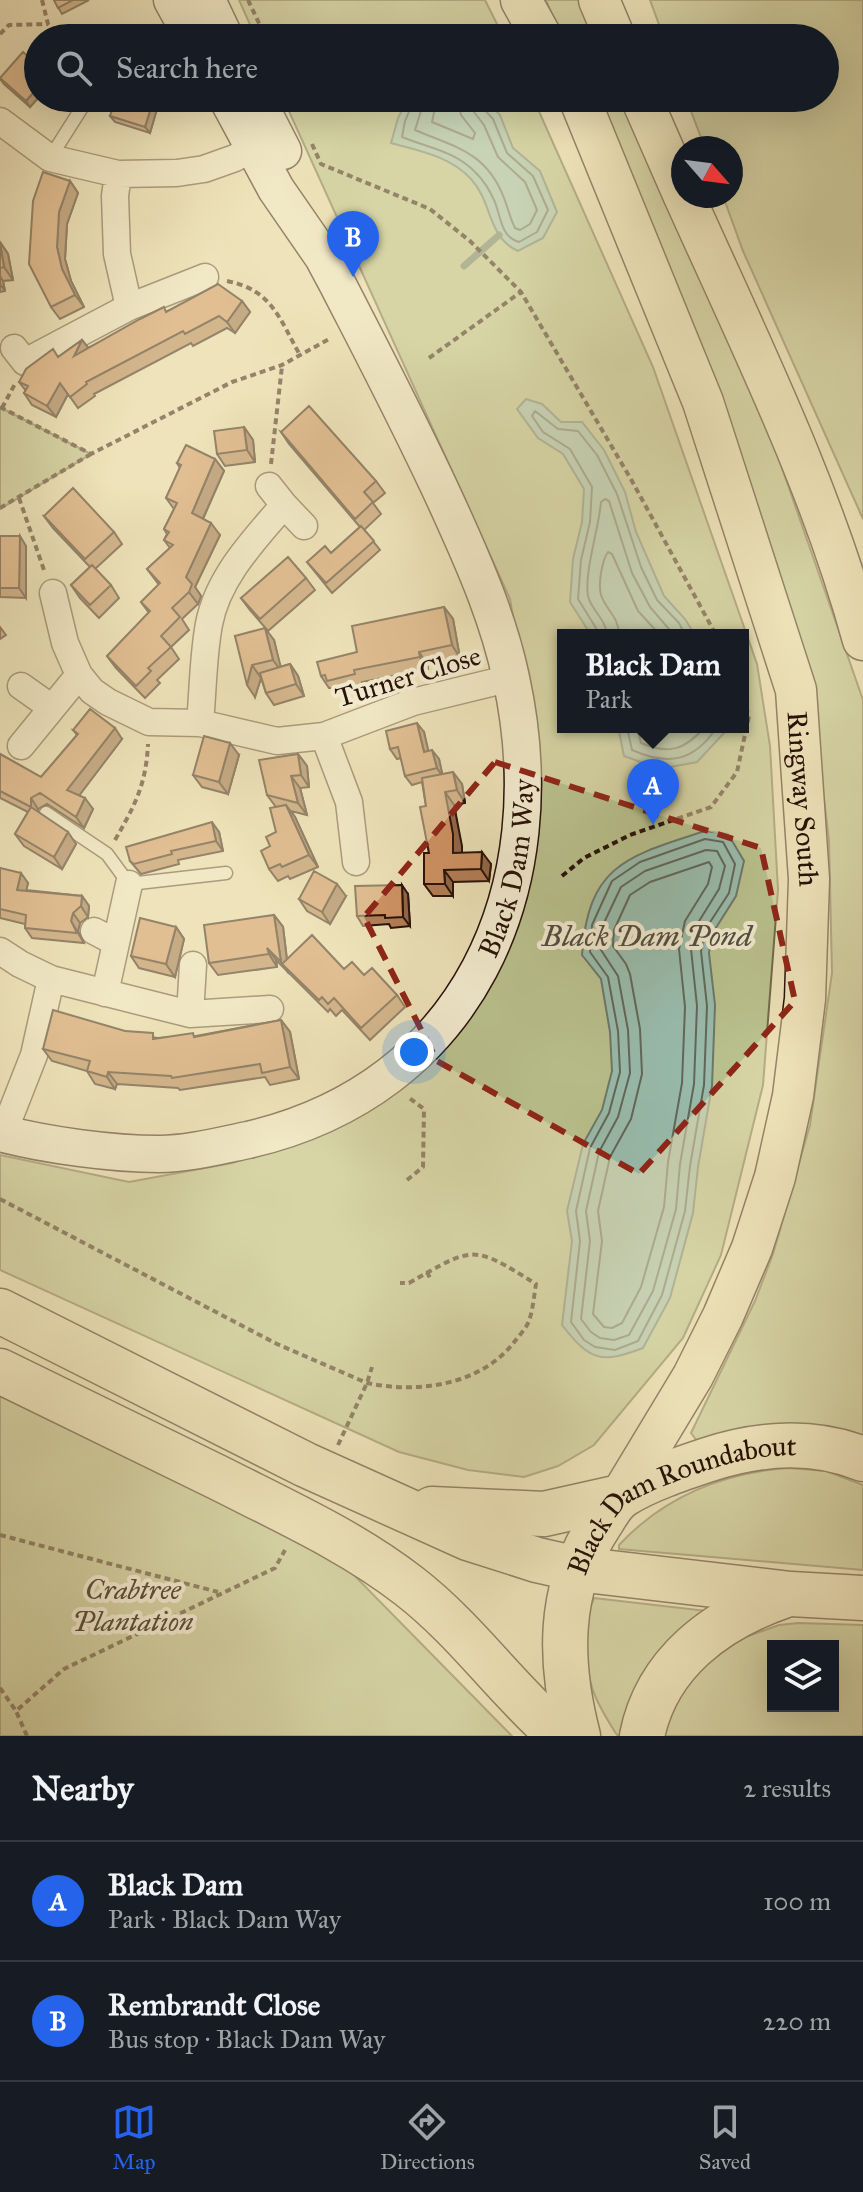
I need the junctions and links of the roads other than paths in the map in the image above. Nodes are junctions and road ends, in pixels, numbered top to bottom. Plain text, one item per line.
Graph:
1 (172, 0) edge
2 (207, 0) edge
3 (521, 0) edge
4 (534, 0) edge
5 (599, 0) edge
6 (615, 0) edge
7 (185, 24) edge
8 (218, 24) edge
9 (534, 24) edge
10 (545, 24) edge
11 (609, 24) edge
12 (623, 24) edge
13 (79, 112) edge
14 (239, 112) edge
15 (259, 112) edge
16 (584, 112) edge
17 (649, 112) edge
18 (0, 121) edge
19 (264, 141) junction
20 (50, 158) junction
21 (671, 166) edge
22 (118, 174) junction
23 (690, 208) edge
24 (205, 277) road end
25 (129, 307) junction
26 (14, 348) dead end
27 (304, 526) dead end
28 (53, 593) road end
29 (863, 640) edge
30 (79, 675) junction
31 (511, 678) junction
32 (21, 686) dead end
33 (52, 708) junction
34 (200, 723) junction
35 (324, 736) junction
36 (21, 746) dead end
37 (46, 813) edge
38 (356, 862) dead end
39 (226, 873) dead end
40 (129, 884) junction
41 (0, 951) edge
42 (193, 965) dead end
43 (51, 979) junction
44 (105, 993) junction
45 (270, 1009) dead end
46 (190, 1014) junction
47 (2, 1134) edge
48 (0, 1311) edge
49 (0, 1371) edge
50 (863, 1459) edge
51 (620, 1497) junction
52 (399, 1506) junction
53 (577, 1569) junction
54 (791, 1594) junction
55 (863, 1598) edge
56 (560, 1736) edge
57 (578, 1736) edge
58 (642, 1736) edge

1 - 7 street
2 - 8 street
3 - 9 main road
4 - 10 main road
5 - 11 main road
6 - 12 main road
13 - 20 lane
14 - 19 street, Black Dam Way
15 - 19 street, Black Dam Way
16 - 51 main road, Ringway South
17 - 21 main road
18 - 20 street
19 - 22 street
19 - 31 street, Black Dam Way
20 - 22 street
22 - 25 street
23 - 29 main road
24 - 25 street
25 - 26 street
27 - 34 street
28 - 30 street, Turner Close
30 - 33 street
30 - 34 street, Turner Close
31 - 35 street, Turner Close
31 - 47 street, Black Dam Way
32 - 33 street
33 - 36 street
34 - 35 street, Turner Close
35 - 38 street, Turner Close
37 - 40 lane
39 - 40 lane
40 - 44 street
41 - 43 street
42 - 46 street
43 - 44 street
43 - 47 street
44 - 46 street
45 - 46 street
48 - 52 highway
49 - 56 highway
50 - 51 highway, Black Dam Roundabout
51 - 52 highway
51 - 53 highway, Black Dam Roundabout
52 - 53 highway
53 - 54 highway
53 - 57 highway, Black Dam Roundabout
54 - 55 highway
54 - 58 highway

